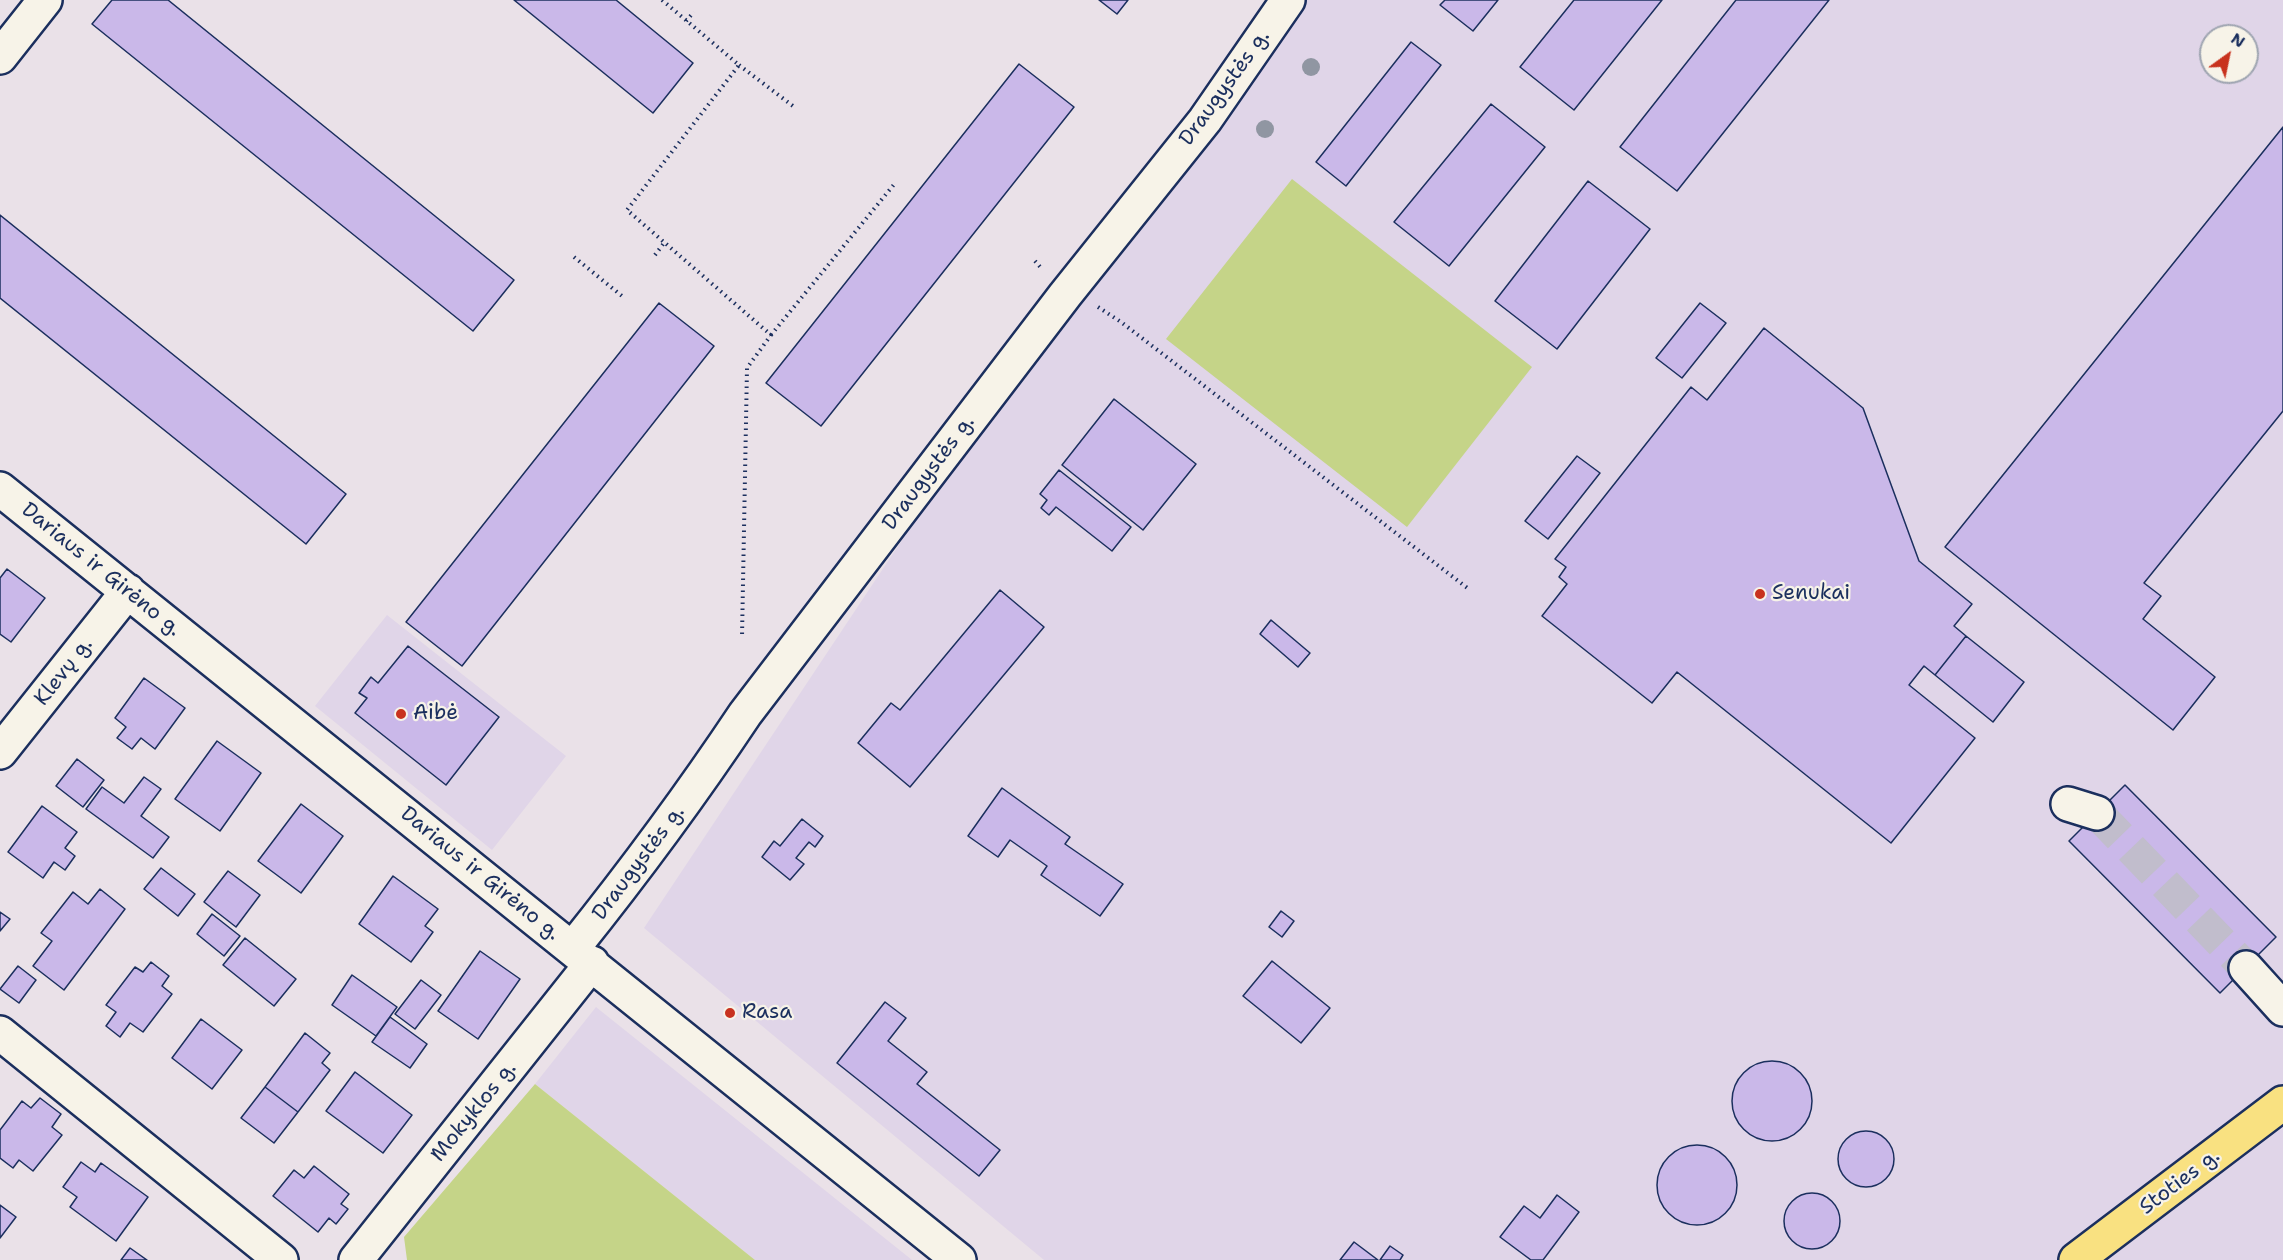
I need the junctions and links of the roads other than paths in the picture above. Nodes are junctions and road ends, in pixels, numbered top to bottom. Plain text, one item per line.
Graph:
1 (45, 0) edge
2 (1287, 0) edge
3 (0, 57) edge
4 (0, 489) edge
5 (128, 591) junction
6 (0, 752) edge
7 (582, 956) junction
8 (2246, 968) tunnel mouth
9 (2283, 1009) edge
10 (0, 1033) edge
11 (2283, 1103) edge
12 (281, 1260) edge
13 (356, 1260) edge
14 (959, 1260) edge
15 (2076, 1260) edge

1 - 3 street
2 - 7 street, Draugystės g.
4 - 5 street, Dariaus ir Girėno g.
5 - 6 street, Klevų g.
5 - 7 street, Dariaus ir Girėno g.
7 - 13 street, Mokyklos g.
7 - 14 street, Dariaus ir Girėno g.
8 - 9 street
10 - 12 street
11 - 15 main road, Stoties g.

